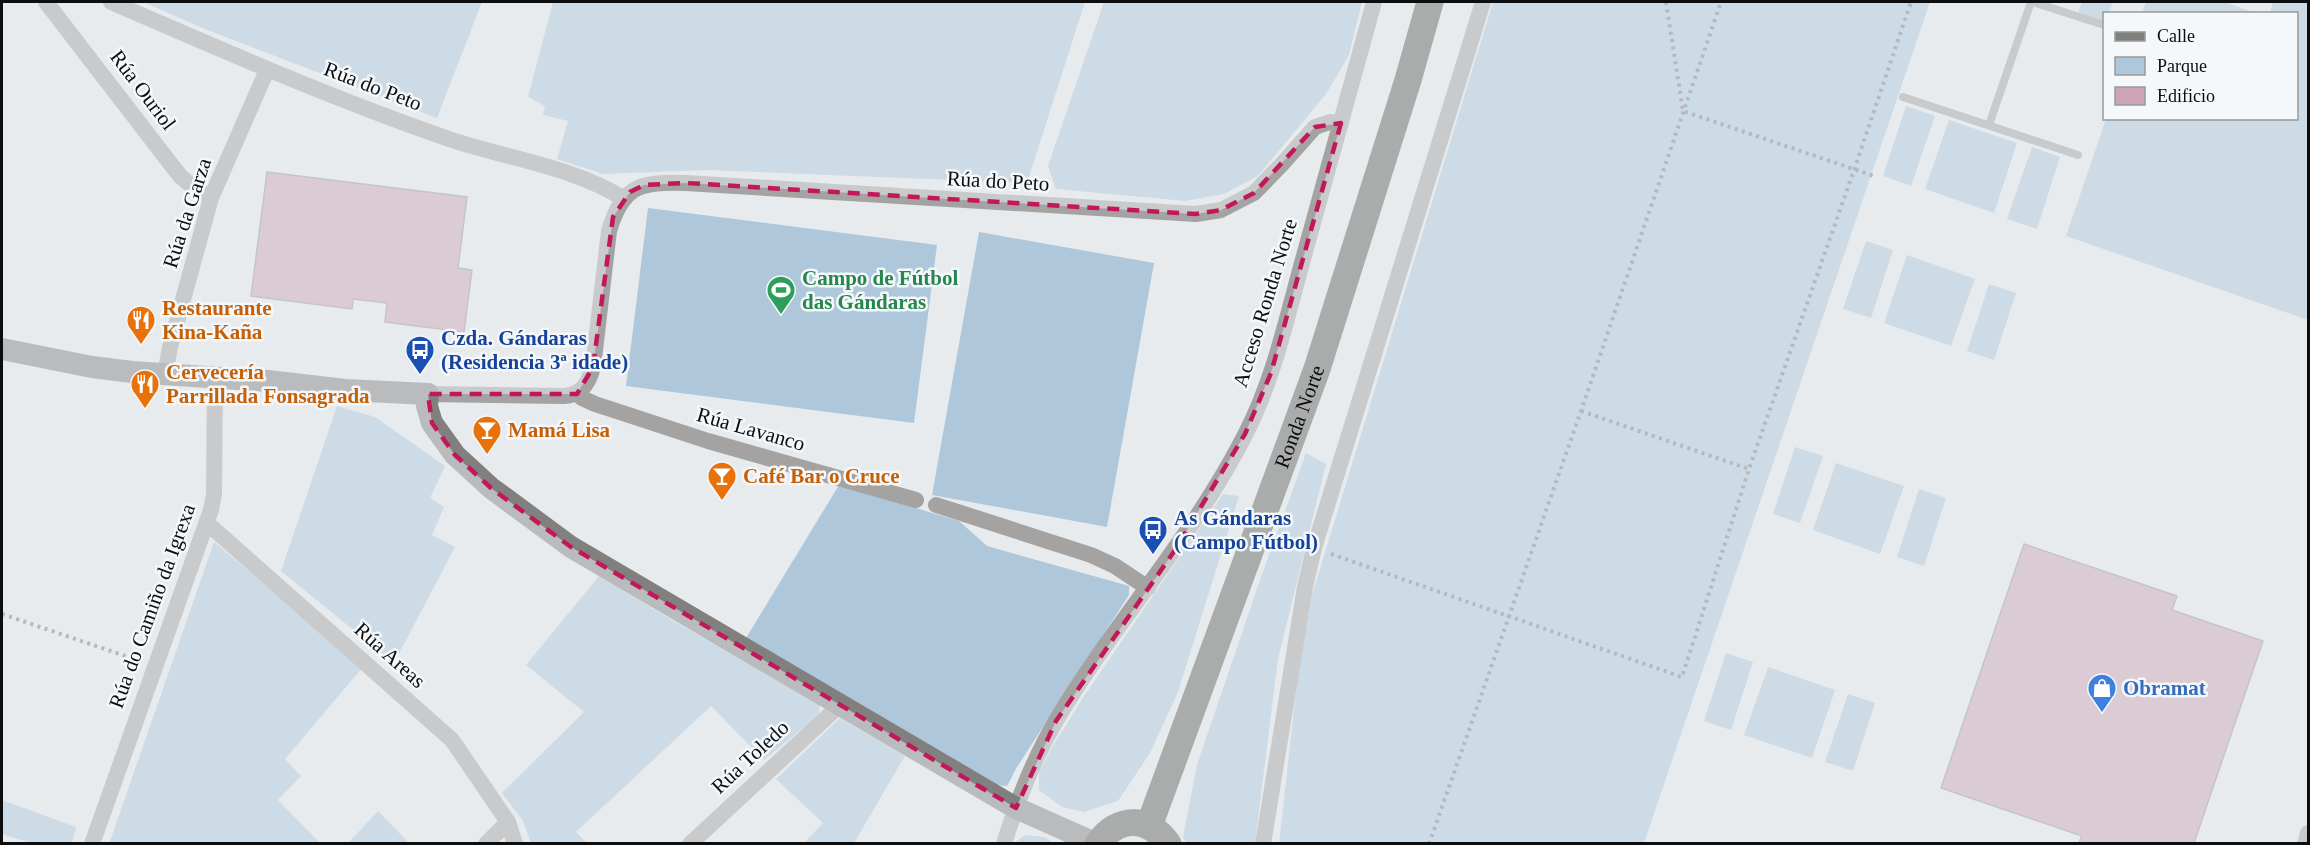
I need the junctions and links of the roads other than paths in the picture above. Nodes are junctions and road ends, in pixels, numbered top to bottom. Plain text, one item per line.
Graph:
1 (46, 2) edge
2 (111, 2) edge
3 (1374, 2) edge
4 (1430, 2) edge
5 (1483, 2) edge
6 (2032, 2) edge
7 (2103, 25) edge
8 (267, 70) junction
9 (1903, 97) dead end
10 (1341, 123) junction
11 (1989, 126) junction
12 (2078, 155) dead end
13 (210, 198) junction
14 (624, 199) junction
15 (2, 349) edge
16 (165, 375) junction
17 (215, 377) junction
18 (428, 394) junction
19 (574, 395) junction
20 (916, 500) dead end
21 (936, 505) dead end
22 (207, 523) junction
23 (1148, 588) junction
24 (840, 705) junction
25 (1016, 808) junction
26 (508, 822) junction
27 (2308, 833) edge
28 (1158, 835) edge
29 (92, 843) edge
30 (486, 843) edge
31 (516, 843) edge
32 (690, 843) edge
33 (1004, 843) edge
34 (1097, 843) edge
35 (1263, 843) edge
36 (2305, 843) edge

1 - 13 street, Rúa Ouriol
2 - 8 street, Rúa do Peto
3 - 10 street, Acceso Ronda Norte
4 - 28 highway, Ronda Norte
5 - 35 street
6 - 7 lane
6 - 11 lane
8 - 13 street, Rúa da Garza
8 - 14 street, Rúa do Peto
9 - 11 lane
10 - 14 street, Rúa do Peto
10 - 23 street, Acceso Ronda Norte
11 - 12 lane
13 - 16 street, Rúa da Garza
14 - 19 street
15 - 16 main road
16 - 17 main road
17 - 18 main road
17 - 22 street, Rúa do Camiño da Igrexa
18 - 19 street
18 - 24 main road
19 - 20 street, Rúa Lavanco
21 - 23 street
22 - 26 street, Rúa Areas
22 - 29 street, Rúa do Camiño da Igrexa
23 - 25 street, Acceso Ronda Norte
24 - 25 main road
24 - 32 street, Rúa Toledo
25 - 33 street, Acceso Ronda Norte
25 - 34 main road
26 - 30 street
26 - 31 street, Rúa Areas
27 - 36 street
28 - 34 highway, Ronda Norte

